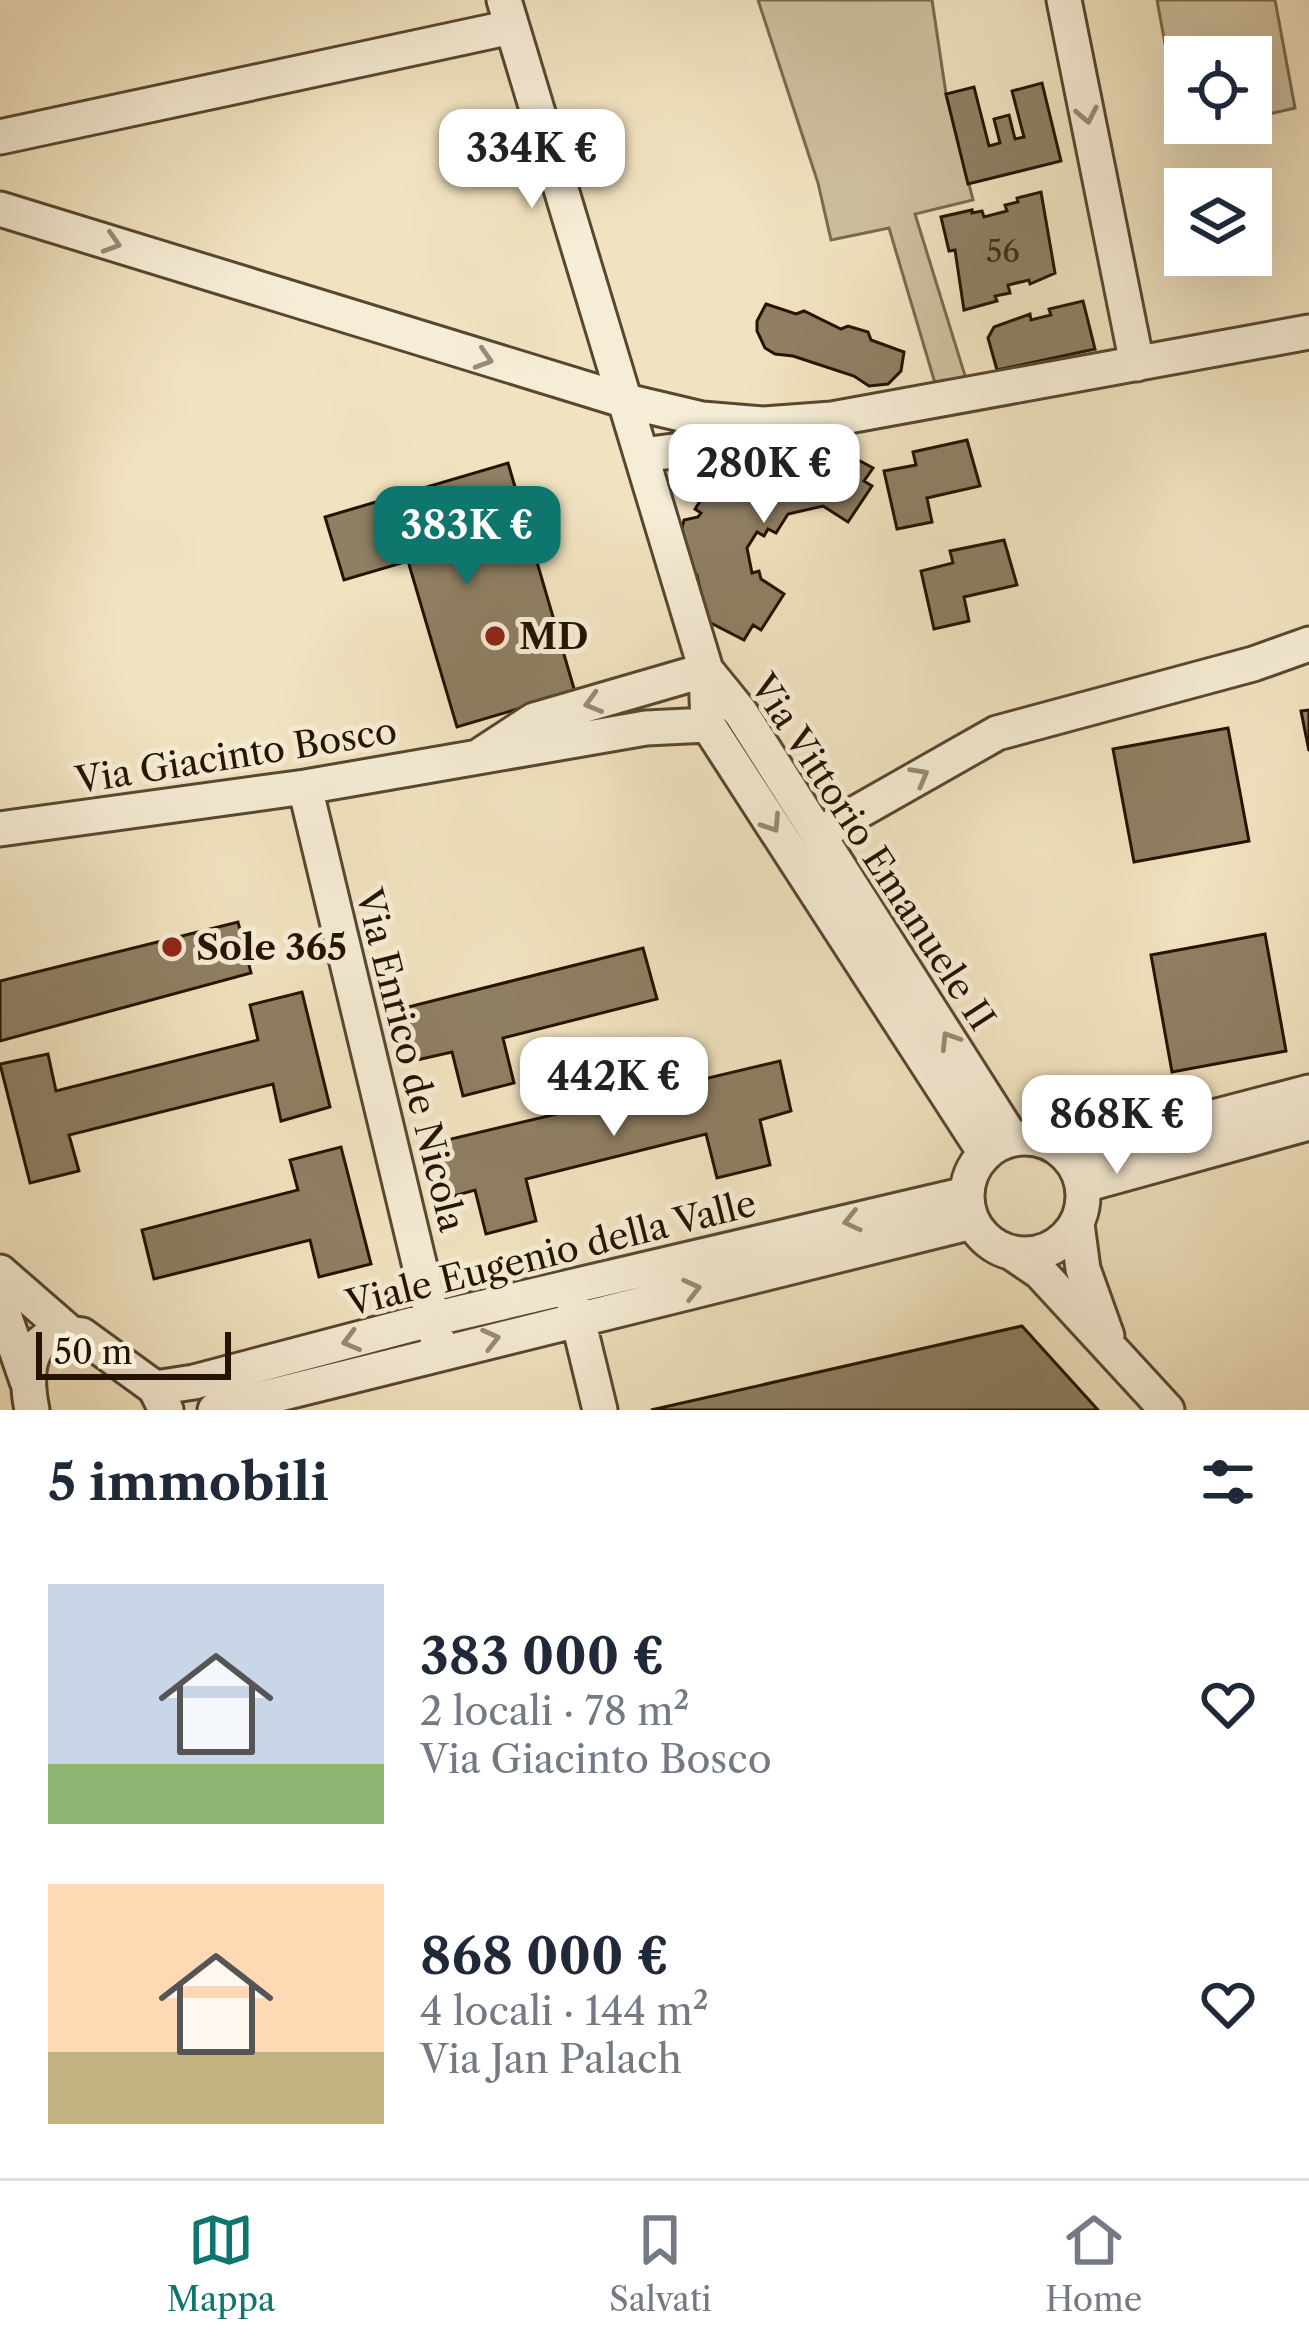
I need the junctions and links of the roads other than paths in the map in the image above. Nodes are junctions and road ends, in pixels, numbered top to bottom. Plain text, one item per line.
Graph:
1 (1064, 0) edge
2 (508, 14) edge
3 (0, 137) edge
4 (0, 208) edge
5 (1309, 332) edge
6 (1137, 364) junction
7 (626, 401) junction
8 (832, 418) junction
9 (641, 454) junction
10 (1309, 644) edge
11 (706, 670) junction
12 (709, 725) junction
13 (482, 754) junction
14 (305, 787) junction
15 (0, 829) edge
16 (818, 834) junction
17 (1309, 1092) edge
18 (1309, 1123) edge
19 (999, 1146) junction
20 (1076, 1170) junction
21 (969, 1208) junction
22 (1077, 1224) junction
23 (1012, 1253) junction
24 (0, 1272) edge
25 (574, 1302) junction
26 (0, 1304) edge
27 (70, 1333) junction
28 (437, 1335) junction
29 (1113, 1348) junction
30 (160, 1399) edge
31 (29, 1401) edge
32 (215, 1410) edge
33 (600, 1410) edge
34 (1167, 1410) edge

1 -> 6 street
2 - 3 street
2 - 7 street, Via Vittorio Emanuele II
4 -> 7 street
5 - 6 street
6 - 8 street
7 - 8 street
7 - 9 street, Via Vittorio Emanuele II
8 - 9 street
9 - 11 street, Via Vittorio Emanuele II
16 -> 10 street
11 - 12 street, Via Vittorio Emanuele II
11 -> 13 street, Via Giacinto Bosco
11 - 16 street, Via Vittorio Emanuele II
12 - 13 street, Via Giacinto Bosco
12 -> 19 street, Via Vittorio Emanuele II
13 - 14 street, Via Giacinto Bosco
14 - 15 street, Via Giacinto Bosco
14 - 28 street, Via Enrico de Nicola
19 -> 16 street, Via Vittorio Emanuele II
17 - 20 street
18 - 20 street
19 - 20 street
19 - 21 street
20 - 22 street
21 - 23 street
21 - 25 street, Viale Eugenio della Valle
22 - 23 street
22 - 29 street
23 - 29 street
24 - 27 street
25 - 28 street, Viale Eugenio della Valle
25 - 33 street
26 - 31 street
27 - 30 street
27 - 31 street
28 -> 30 street, Viale Eugenio della Valle
28 - 32 street, Viale Eugenio della Valle
29 - 34 street

